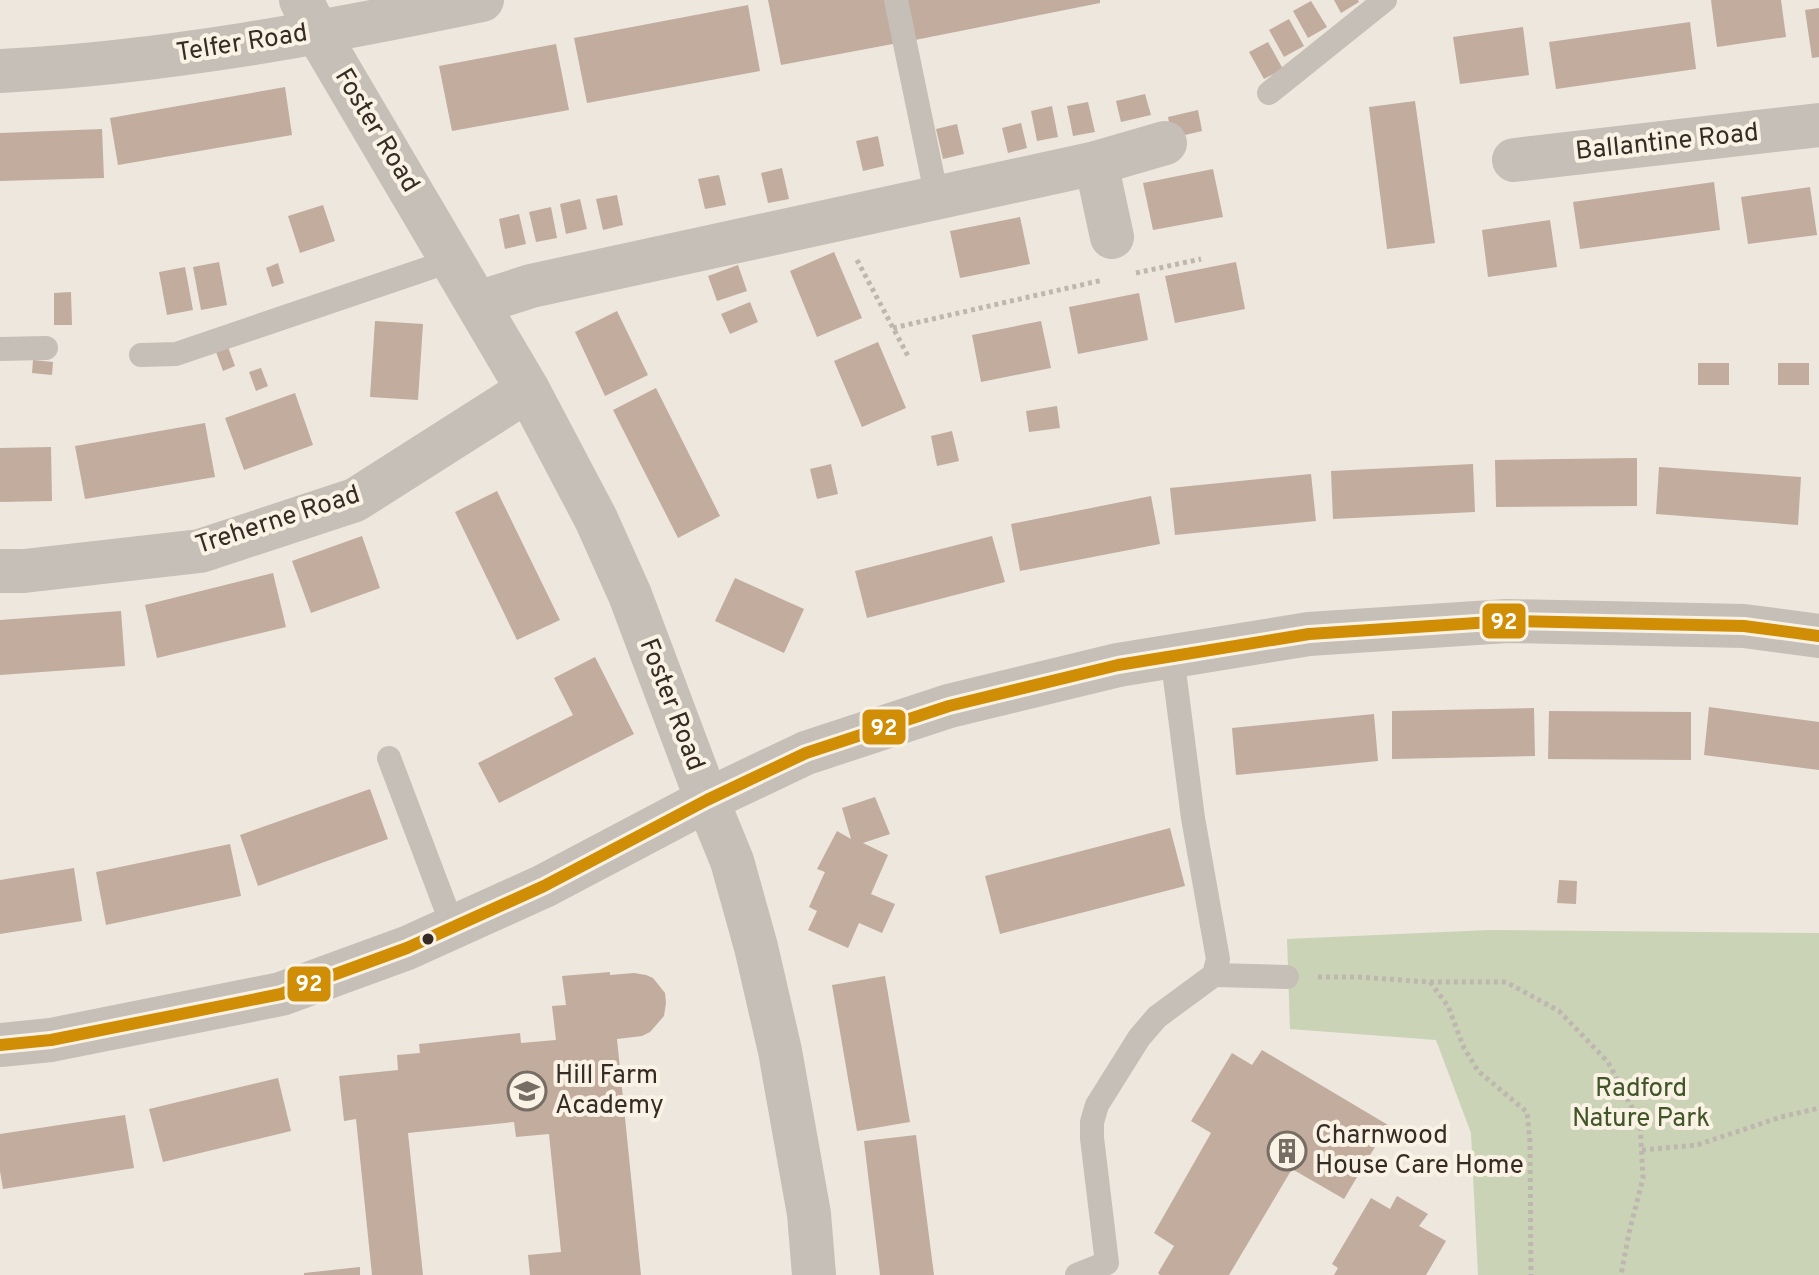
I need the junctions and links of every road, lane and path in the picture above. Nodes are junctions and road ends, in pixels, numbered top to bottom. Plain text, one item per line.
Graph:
1 (482, 0) edge
2 (896, 0) edge
3 (1385, 0) edge
4 (309, 16) edge
5 (0, 71) edge
6 (1269, 93) dead end
7 (1819, 125) edge
8 (1165, 143) dead end
9 (1514, 160) dead end
10 (1096, 163) junction
11 (937, 198) junction
12 (836, 220) junction
13 (1201, 259) dead end
14 (453, 260) junction
15 (1118, 263) junction
16 (478, 303) junction
17 (893, 328) junction
18 (46, 348) dead end
19 (0, 349) edge
20 (141, 355) dead end
21 (908, 356) dead end
22 (528, 390) junction
23 (0, 571) edge
24 (1819, 636) edge
25 (1172, 655) junction
26 (389, 758) dead end
27 (707, 800) junction
28 (453, 927) junction
29 (1214, 975) junction
30 (1287, 977) joint
31 (1429, 982) junction
32 (0, 1045) edge
33 (1819, 1108) edge
34 (1642, 1150) junction
35 (1116, 1269) edge
36 (814, 1275) edge
37 (1077, 1275) edge
38 (1531, 1275) edge
39 (1621, 1275) edge

1 - 4 street, Telfer Road
2 - 11 lane
3 - 6 lane
4 - 5 street, Telfer Road
4 - 14 street, Foster Road
7 - 9 street, Ballantine Road
8 - 10 street
10 - 11 street
10 - 15 street
11 - 12 street
12 - 16 street
12 - 17 path
13 - 15 path
14 - 16 street, Foster Road
14 - 20 lane
15 - 17 path
16 - 22 street, Foster Road
17 - 21 path
18 - 19 lane
22 - 23 street, Treherne Road
22 - 27 street, Foster Road
24 - 25 street
25 - 27 street
25 - 29 lane
26 - 28 lane
27 - 28 street
27 - 36 street, Foster Road
28 - 32 street
29 - 30 lane
29 - 35 lane
30 - 31 path
31 - 34 path
31 - 38 path
33 - 34 path
34 - 39 path
35 - 37 lane

